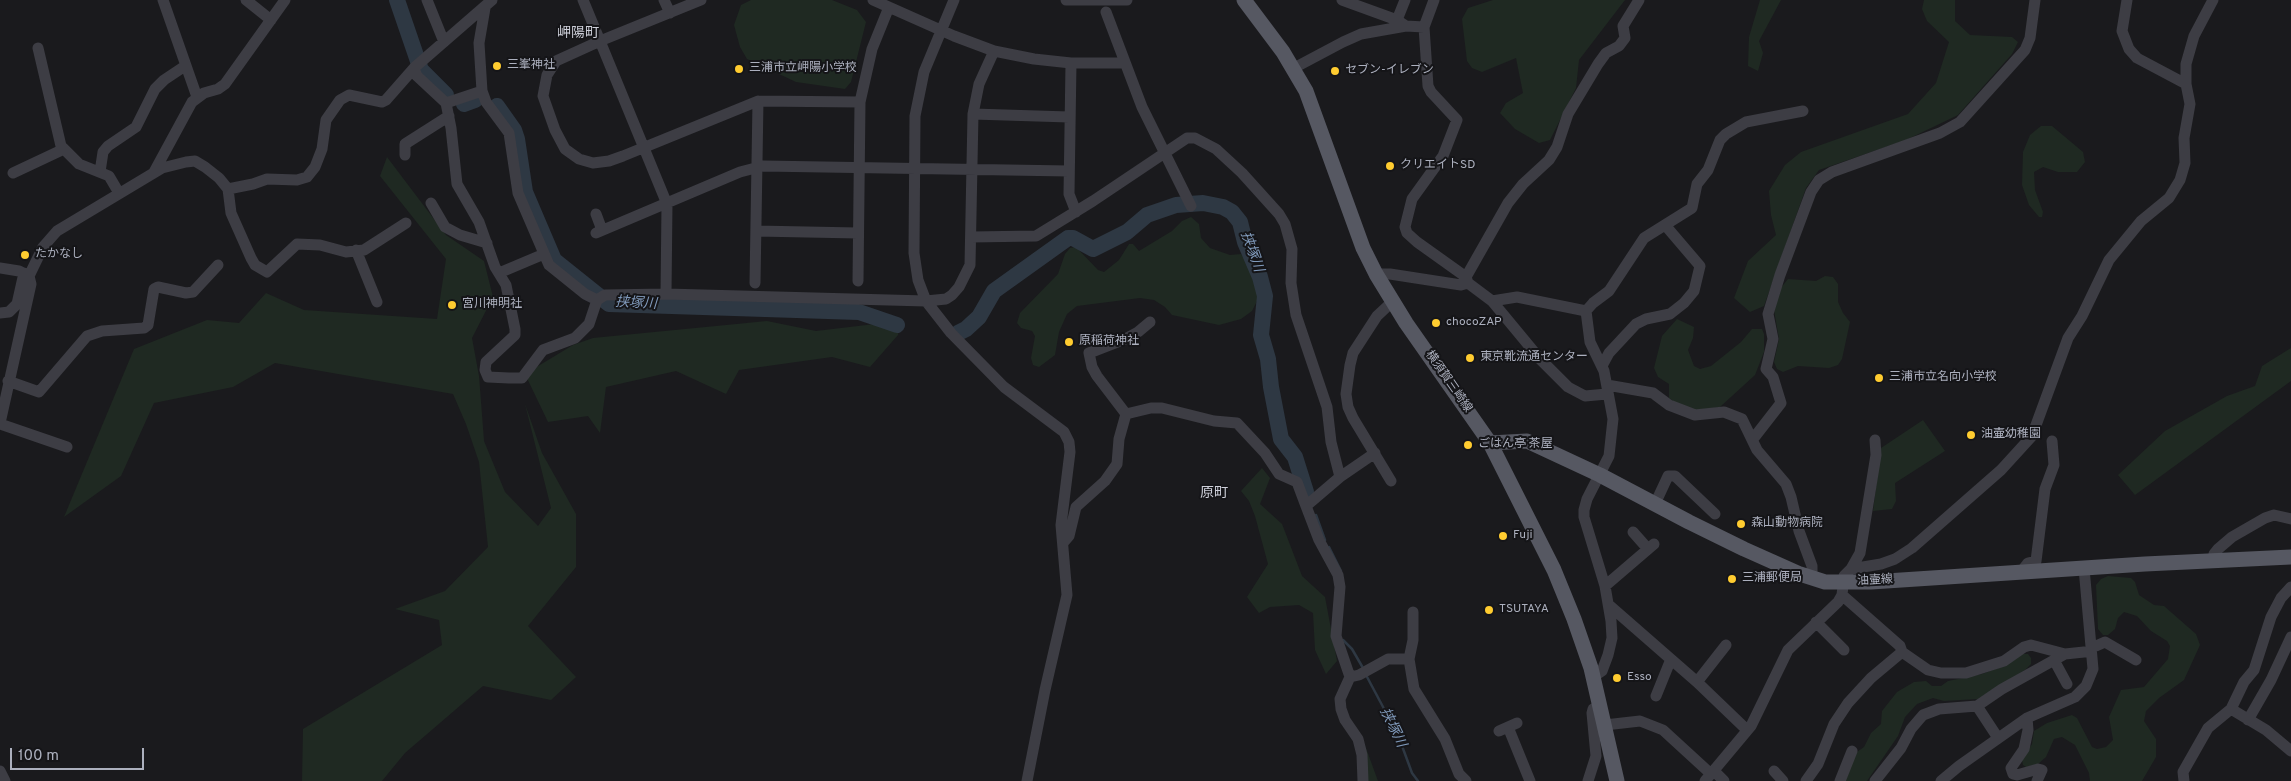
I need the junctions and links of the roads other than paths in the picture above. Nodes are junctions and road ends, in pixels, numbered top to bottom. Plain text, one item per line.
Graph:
1 (163, 0) edge
2 (246, 0) edge
3 (284, 0) edge
4 (427, 0) edge
5 (583, 0) edge
6 (664, 0) edge
7 (701, 0) edge
8 (873, 0) edge
9 (954, 0) edge
10 (1066, 0) edge
11 (1127, 0) edge
12 (1244, 0) edge
13 (1342, 0) edge
14 (1405, 0) edge
15 (1434, 0) edge
16 (1639, 0) edge
17 (2035, 0) edge
18 (2127, 0) edge
19 (2213, 0) edge
20 (488, 3) edge
21 (889, 7) junction
22 (1106, 12) dead end
23 (670, 13) junction
24 (271, 20) junction
25 (1401, 23) junction
26 (1424, 27) junction
27 (941, 30) junction
28 (600, 41) junction
29 (444, 42) junction
30 (38, 48) dead end
31 (994, 51) junction
32 (1071, 63) junction
33 (1124, 63) junction
34 (185, 66) junction
35 (417, 66) junction
36 (1294, 68) junction
37 (2186, 84) junction
38 (482, 91) junction
39 (197, 97) junction
40 (758, 101) junction
41 (860, 102) junction
42 (446, 103) junction
43 (1803, 111) dead end
44 (973, 114) junction
45 (449, 116) junction
46 (1070, 117) junction
47 (643, 146) junction
48 (64, 149) junction
49 (1164, 152) junction
50 (405, 155) dead end
51 (757, 167) junction
52 (859, 167) junction
53 (914, 168) junction
54 (971, 170) junction
55 (1069, 171) junction
56 (100, 172) junction
57 (154, 172) junction
58 (13, 173) dead end
59 (228, 189) junction
60 (119, 193) junction
61 (431, 203) dead end
62 (667, 204) junction
63 (1189, 204) dead end
64 (1076, 212) junction
65 (596, 214) dead end
66 (406, 222) dead end
67 (1665, 225) junction
68 (756, 231) junction
69 (858, 233) junction
70 (971, 237) junction
71 (488, 243) junction
72 (356, 250) junction
73 (544, 254) junction
74 (218, 265) dead end
75 (0, 268) edge
76 (499, 273) junction
77 (1376, 274) junction
78 (27, 275) junction
79 (1467, 280) junction
80 (858, 281) dead end
81 (755, 283) dead end
82 (666, 294) junction
83 (600, 298) junction
84 (926, 301) junction
85 (1492, 301) junction
86 (377, 302) dead end
87 (1392, 302) junction
88 (1586, 311) junction
89 (0, 313) edge
90 (1150, 322) dead end
91 (1602, 366) junction
92 (8, 381) junction
93 (1607, 389) junction
94 (1126, 414) junction
95 (0, 423) edge
96 (1753, 439) junction
97 (1875, 440) dead end
98 (2052, 441) dead end
99 (1490, 443) junction
100 (66, 446) dead end
101 (1375, 453) junction
102 (1600, 475) junction
103 (1340, 477) junction
104 (1391, 481) dead end
105 (1655, 504) junction
106 (1306, 506) junction
107 (1715, 514) dead end
108 (2291, 519) edge
109 (1633, 532) dead end
110 (1062, 544) junction
111 (2291, 557) edge
112 (2213, 560) junction
113 (2084, 568) junction
114 (1852, 569) junction
115 (2021, 572) junction
116 (1812, 578) junction
117 (1605, 586) junction
118 (2291, 587) edge
119 (1842, 589) junction
120 (1610, 606) junction
121 (1413, 612) dead end
122 (1816, 622) junction
123 (2291, 637) edge
124 (1726, 645) dead end
125 (2096, 646) dead end
126 (1844, 650) dead end
127 (1902, 652) junction
128 (2084, 652) dead end
129 (2065, 654) junction
130 (1408, 659) junction
131 (1671, 659) junction
132 (2054, 660) junction
133 (2136, 660) dead end
134 (1350, 677) junction
135 (1593, 677) junction
136 (1697, 682) junction
137 (2067, 684) dead end
138 (1656, 696) dead end
139 (1601, 706) junction
140 (1977, 706) junction
141 (2231, 709) junction
142 (2027, 718) junction
143 (2248, 720) junction
144 (1605, 725) junction
145 (1508, 727) dead end
146 (1747, 730) junction
147 (1998, 738) junction
148 (1852, 751) dead end
149 (2291, 751) edge
150 (0, 771) edge
151 (1774, 771) dead end
152 (1710, 776) edge
153 (5, 781) edge
154 (1027, 781) edge
155 (1363, 781) edge
156 (1466, 781) edge
157 (1530, 781) edge
158 (1588, 781) edge
159 (1617, 781) edge
160 (1724, 781) edge
161 (1783, 781) edge
162 (1806, 781) edge
163 (1840, 781) edge
164 (1876, 781) edge
165 (1941, 781) edge
166 (2037, 781) edge
167 (2184, 781) edge

1 - 34 street
2 - 24 street
3 - 24 street
4 - 29 street
5 - 28 street
6 - 23 street
7 - 23 street
8 - 21 street
9 - 27 street
10 - 11 street
12 - 36 main road, 横須賀三崎線
13 - 25 street
14 - 25 street
15 - 26 street
16 - 79 street
17 - 96 street
18 - 37 street
19 - 37 street
20 - 29 street
20 - 38 street
21 - 27 street
21 - 41 street
22 - 33 street
23 - 28 street
24 - 39 street
25 - 26 street
25 - 36 street
26 - 79 street
27 - 31 street
27 - 53 street
28 - 47 street
28 - 47 street
29 - 35 street
30 - 48 street
31 - 32 street
31 - 44 street
32 - 33 street
32 - 46 street
33 - 49 street
34 - 39 street
34 - 56 street
35 - 42 street
35 - 59 street
36 - 77 main road, 横須賀三崎線
37 - 114 street
38 - 42 street
38 - 73 street
39 - 57 street
40 - 41 street
40 - 47 street
40 - 51 street
41 - 52 street
42 - 45 street
43 - 67 street
44 - 46 street
44 - 54 street
45 - 50 street
45 - 71 street
46 - 55 street
47 - 62 street
48 - 56 street
48 - 58 street
49 - 63 street
49 - 64 street
49 - 103 street
51 - 52 street
51 - 62 street
51 - 68 street
52 - 53 street
52 - 69 street
53 - 54 street
53 - 84 street
54 - 55 street
54 - 70 street
55 - 64 street
56 - 60 street
57 - 59 street
57 - 60 street
59 - 72 street
60 - 78 street
61 - 71 street
62 - 65 street
62 - 82 street
64 - 70 street
66 - 72 street
67 - 88 street
67 - 91 street
68 - 69 street
68 - 81 street
69 - 80 street
70 - 84 street
71 - 76 street
72 - 86 street
73 - 76 street
73 - 83 street
74 - 92 street
75 - 78 street
76 - 83 street
77 - 79 street
77 - 87 main road, 横須賀三崎線
78 - 89 street
78 - 92 street
79 - 85 street
82 - 83 street
82 - 84 street
84 - 110 street
85 - 88 street
85 - 93 street
87 - 99 main road, 横須賀三崎線
87 - 101 street
88 - 91 street
90 - 94 street
91 - 93 street
92 - 95 street
93 - 96 street
93 - 102 street
94 - 106 street
94 - 110 street
95 - 100 street
96 - 116 street
97 - 114 street
98 - 115 street
99 - 102 main road, 油壷線
99 - 135 main road, 横須賀三崎線
101 - 103 street
101 - 104 street
102 - 105 main road, 油壷線
102 - 117 street
103 - 106 street
105 - 107 street
105 - 116 main road, 油壷線
106 - 134 street
108 - 112 street
109 - 117 street
110 - 154 street
111 - 112 main road, 油壷線
112 - 113 main road, 油壷線
113 - 115 main road, 油壷線
113 - 142 street
114 - 119 street
115 - 119 main road, 油壷線
116 - 119 main road, 油壷線
117 - 120 street
118 - 141 street
119 - 122 street
119 - 127 street
120 - 131 street
120 - 135 street
121 - 130 street
122 - 126 street
122 - 146 street
123 - 143 street
124 - 136 street
125 - 133 street
127 - 129 street
127 - 162 street
128 - 129 street
129 - 132 street
130 - 134 street
130 - 156 street
131 - 136 street
131 - 138 street
132 - 137 street
132 - 140 street
134 - 155 street
135 - 139 main road, 横須賀三崎線
136 - 146 street
139 - 144 main road, 横須賀三崎線
139 - 158 street
140 - 147 street
140 - 164 street
141 - 143 street
141 - 167 street
142 - 147 street
142 - 166 street
143 - 149 street
144 - 152 street
144 - 159 main road, 横須賀三崎線
145 - 157 street
146 - 152 street
147 - 165 street
148 - 163 street
150 - 153 street
151 - 161 street
152 - 160 street

